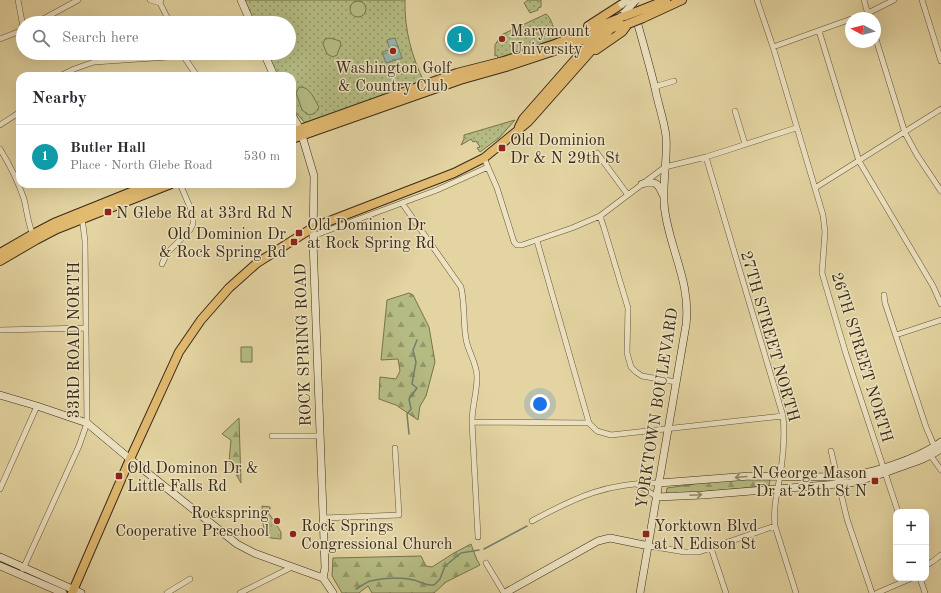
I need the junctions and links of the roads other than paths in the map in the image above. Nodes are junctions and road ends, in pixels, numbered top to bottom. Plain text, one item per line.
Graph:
1 (18, 0) edge
2 (78, 0) edge
3 (150, 0) edge
4 (241, 0) edge
5 (631, 0) edge
6 (636, 0) edge
7 (666, 0) edge
8 (682, 0) edge
9 (757, 0) edge
10 (864, 0) edge
11 (894, 0) edge
12 (922, 0) edge
13 (161, 2) edge
14 (625, 11) edge
15 (868, 12) edge
16 (875, 12) edge
17 (642, 14) junction
18 (21, 16) edge
19 (49, 16) edge
20 (167, 16) edge
21 (248, 16) edge
22 (845, 22) edge
23 (609, 25) junction
24 (819, 31) junction
25 (16, 33) edge
26 (598, 34) junction
27 (574, 36) junction
28 (0, 39) edge
29 (773, 47) junction
30 (879, 48) edge
31 (588, 54) junction
32 (116, 60) edge
33 (187, 60) edge
34 (267, 60) edge
35 (941, 61) edge
36 (68, 72) edge
37 (194, 72) edge
38 (272, 72) edge
39 (674, 80) dead end
40 (654, 87) junction
41 (941, 110) edge
42 (735, 111) dead end
43 (16, 115) edge
44 (0, 125) edge
45 (796, 128) junction
46 (298, 132) edge
47 (515, 132) junction
48 (905, 133) junction
49 (745, 144) junction
50 (0, 149) edge
51 (597, 153) dead end
52 (706, 157) junction
53 (484, 158) junction
54 (859, 161) junction
55 (488, 167) junction
56 (665, 167) junction
57 (16, 180) edge
58 (939, 182) edge
59 (642, 184) junction
60 (19, 188) edge
61 (148, 188) edge
62 (182, 188) edge
63 (815, 188) junction
64 (941, 192) edge
65 (628, 195) junction
66 (663, 197) junction
67 (402, 203) junction
68 (82, 216) junction
69 (600, 216) junction
70 (314, 227) junction
71 (313, 236) junction
72 (34, 237) junction
73 (537, 241) junction
74 (0, 253) edge
75 (0, 261) edge
76 (162, 264) dead end
77 (884, 295) dead end
78 (941, 304) edge
79 (941, 320) edge
80 (86, 328) junction
81 (0, 330) edge
82 (896, 335) junction
83 (676, 382) junction
84 (0, 395) edge
85 (37, 406) junction
86 (783, 416) junction
87 (472, 422) junction
88 (87, 423) junction
89 (589, 424) junction
90 (669, 428) junction
91 (272, 436) dead end
92 (319, 436) junction
93 (941, 442) edge
94 (395, 448) dead end
95 (831, 451) dead end
96 (936, 451) edge
97 (130, 459) junction
98 (884, 470) junction
99 (941, 470) edge
100 (780, 476) junction
101 (838, 481) junction
102 (659, 483) junction
103 (638, 484) junction
104 (0, 489) edge
105 (777, 489) junction
106 (657, 496) junction
107 (897, 509) edge
108 (324, 518) junction
109 (532, 521) dead end
110 (775, 526) junction
111 (478, 537) dead end
112 (649, 546) junction
113 (711, 548) junction
114 (941, 555) edge
115 (0, 557) edge
116 (486, 564) dead end
117 (929, 564) edge
118 (0, 566) edge
119 (292, 567) junction
120 (22, 571) junction
121 (323, 578) junction
122 (190, 579) dead end
123 (905, 581) edge
124 (921, 581) edge
125 (76, 592) edge
126 (63, 593) edge
127 (167, 593) edge
128 (240, 593) edge
129 (333, 593) edge
130 (505, 593) edge
131 (640, 593) edge
132 (726, 593) edge
133 (796, 593) edge
134 (872, 593) edge
135 (877, 593) edge
136 (925, 593) edge

1 - 18 street
2 - 19 street
3 - 13 street
4 - 21 street
5 - 40 street, YORKTOWN BOULEVARD
6 - 14 street, bridge
7 - 17 main road
8 - 17 main road
9 - 29 street, 26TH STREET NORTH
10 - 15 street
11 - 16 street
12 - 35 street
13 - 20 street
14 - 17 main road, bridge
14 - 23 main road
14 - 23 street
14 - 27 main road
14 - 31 main road
14 - 40 street, YORKTOWN BOULEVARD
22 - 24 street
23 - 26 main road
23 - 27 main road
23 - 31 main road
24 - 29 street
24 - 54 street
25 - 28 street
26 - 46 main road
26 - 47 main road
27 - 46 main road
29 - 45 street, 26TH STREET NORTH
30 - 48 street
31 - 47 main road
32 - 36 street
33 - 37 street
34 - 38 street
39 - 40 street
40 - 56 street, YORKTOWN BOULEVARD
41 - 48 street
42 - 49 street
43 - 44 street
45 - 49 street
45 - 63 street, 26TH STREET NORTH
46 - 70 street, ROCK SPRING ROAD
47 - 53 main road
48 - 54 street
48 - 58 street
49 - 52 street
50 - 57 street
51 - 65 street
52 - 56 street
52 - 86 street, 27TH STREET NORTH
53 - 55 street
53 - 70 main road
54 - 63 street
54 - 78 street
55 - 67 street
55 - 73 street
56 - 59 street
56 - 66 street, YORKTOWN BOULEVARD
58 - 64 street
59 - 65 street
59 - 66 street
60 - 72 street
61 - 68 main road
62 - 76 street
63 - 98 street, 26TH STREET NORTH
65 - 69 street
66 - 83 street, YORKTOWN BOULEVARD
67 - 71 street
67 - 87 street
68 - 72 main road
68 - 80 street, 33RD ROAD NORTH
69 - 73 street
69 - 83 street
70 - 71 street, ROCK SPRING ROAD
70 - 97 main road
71 - 92 street, ROCK SPRING ROAD
72 - 74 main road
72 - 75 main road
73 - 89 street
77 - 82 street
79 - 82 street
80 - 81 street
80 - 88 street, 33RD ROAD NORTH
82 - 96 street
83 - 90 street, YORKTOWN BOULEVARD
84 - 85 street
85 - 88 street
85 - 104 street
86 - 90 street
86 - 100 street, 27TH STREET NORTH
87 - 89 street
87 - 111 street
88 - 97 street
88 - 120 street, 33RD ROAD NORTH
89 - 90 street
90 - 102 street, YORKTOWN BOULEVARD
91 - 92 street
92 - 108 street, ROCK SPRING ROAD
93 - 96 street
94 - 108 street
95 - 101 street
96 - 98 street
96 - 99 street
97 - 119 street
97 - 125 main road
98 - 101 street
98 - 107 street, 26TH STREET NORTH
100 - 101 street
100 -> 102 street
100 - 105 street, 27TH STREET NORTH
101 - 105 street
101 - 134 street
102 - 103 street
102 - 106 street, YORKTOWN BOULEVARD
103 - 106 street
103 - 109 street
106 -> 105 street
105 - 110 street, 27TH STREET NORTH
106 - 112 street, YORKTOWN BOULEVARD
108 - 121 street, ROCK SPRING ROAD
110 - 113 street
110 - 133 street, 27TH STREET NORTH
112 - 113 street
112 - 130 street
112 - 131 street, YORKTOWN BOULEVARD
113 - 132 street
114 - 117 street
115 - 120 street
116 - 130 street
118 - 120 street
119 - 121 street
119 - 128 street
120 - 125 street
120 - 126 street
121 - 129 street
122 - 127 street
123 - 135 street
124 - 136 street

